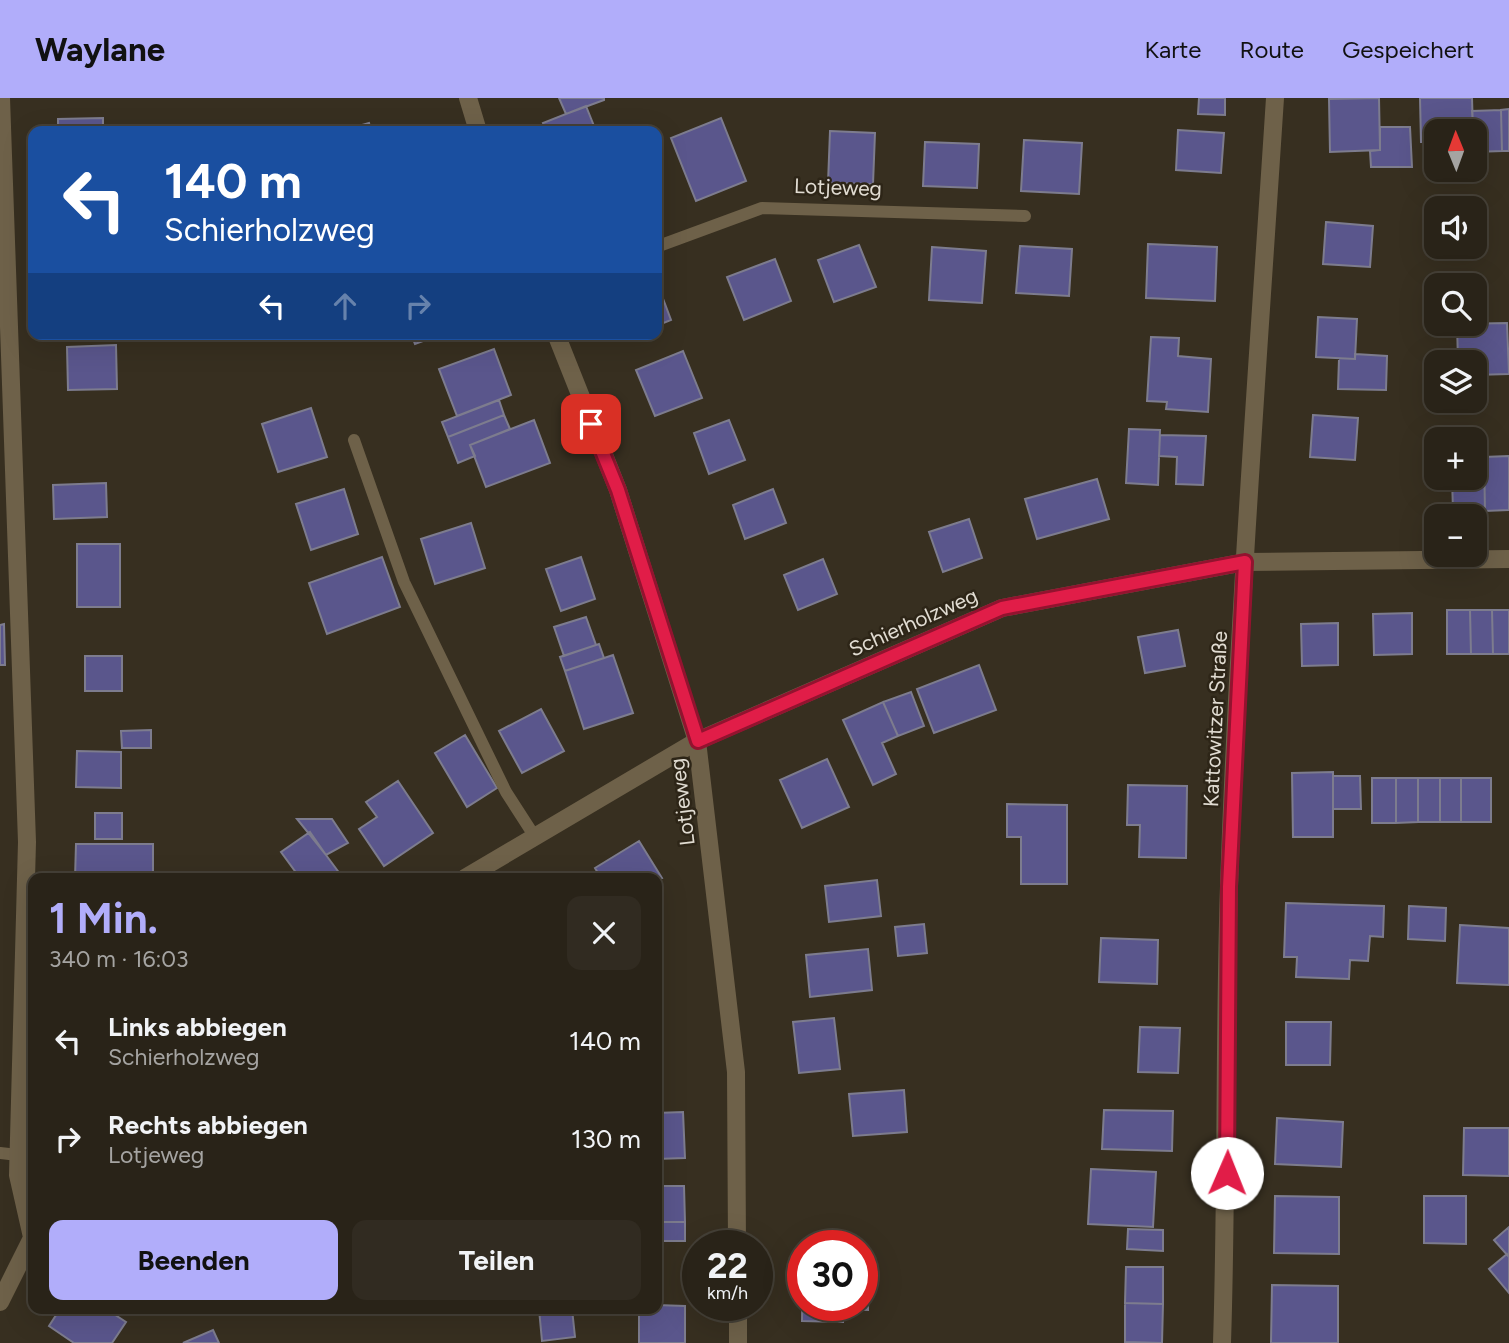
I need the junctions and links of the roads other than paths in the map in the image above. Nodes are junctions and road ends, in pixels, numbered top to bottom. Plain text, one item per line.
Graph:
1 (1, 98) edge
2 (468, 98) edge
3 (1275, 98) edge
4 (476, 126) edge
5 (1025, 216) dead end
6 (662, 245) edge
7 (558, 340) edge
8 (354, 440) dead end
9 (1509, 558) edge
10 (1245, 562) junction
11 (698, 741) junction
12 (535, 837) junction
13 (474, 873) edge
14 (0, 1153) edge
15 (18, 1155) junction
16 (28, 1216) edge
17 (737, 1230) edge
18 (28, 1246) edge
19 (0, 1302) edge
20 (738, 1321) edge
21 (738, 1343) edge
22 (1222, 1343) edge

1 - 15 street
2 - 4 street
3 - 10 street, Kattowitzer Straße
5 - 6 lane, Lotjeweg
7 - 11 street, Lotjeweg
8 - 12 lane
9 - 10 street, Schierholzweg
10 - 11 street, Schierholzweg
10 - 22 street, Kattowitzer Straße
11 - 12 street, Schierholzweg
11 - 17 street, Lotjeweg
12 - 13 street, Schierholzweg
14 - 15 lane
15 - 16 street
18 - 19 street
20 - 21 street

